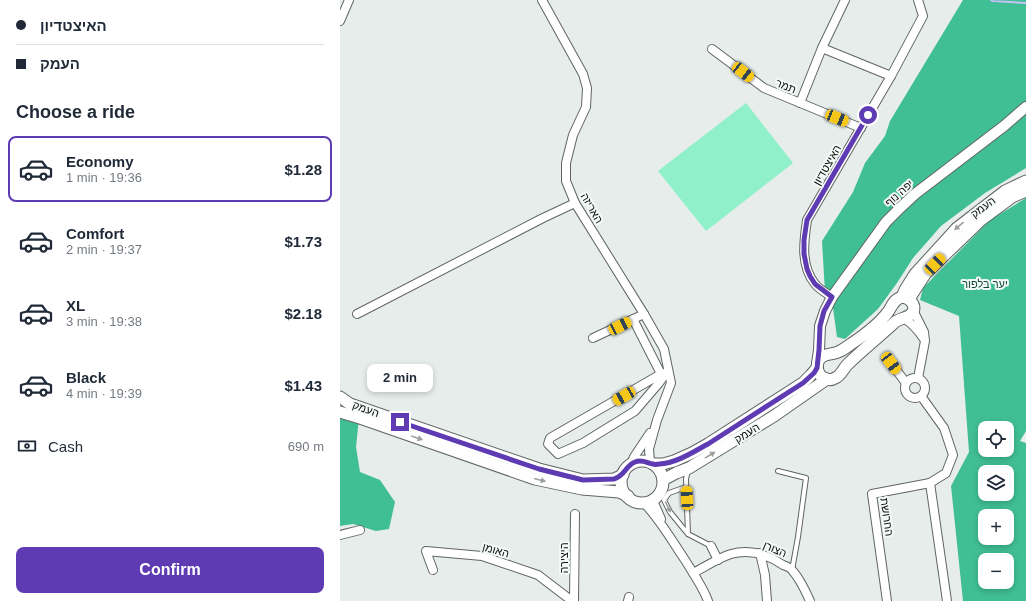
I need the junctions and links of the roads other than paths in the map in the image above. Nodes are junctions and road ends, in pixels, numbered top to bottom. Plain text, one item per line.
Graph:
1 (349, 0) edge
2 (542, 0) edge
3 (845, 0) edge
4 (918, 0) edge
5 (340, 21) edge
6 (822, 48) junction
7 (712, 49) dead end
8 (891, 76) junction
9 (800, 103) junction
10 (1026, 107) edge
11 (861, 128) junction
12 (1026, 181) edge
13 (1026, 191) edge
14 (575, 202) junction
15 (832, 297) junction
16 (905, 298) junction
17 (913, 310) junction
18 (357, 314) dead end
19 (644, 314) junction
20 (903, 318) junction
21 (633, 319) junction
22 (820, 326) junction
23 (593, 338) dead end
24 (925, 341) junction
25 (832, 354) junction
26 (891, 363) dead end
27 (817, 366) junction
28 (664, 372) junction
29 (918, 378) junction
30 (827, 380) junction
31 (906, 383) junction
32 (921, 396) junction
33 (340, 397) edge
34 (340, 412) edge
35 (657, 420) junction
36 (652, 463) junction
37 (631, 464) junction
38 (689, 468) junction
39 (778, 471) dead end
40 (623, 474) junction
41 (663, 480) junction
42 (930, 483) junction
43 (686, 487) junction
44 (628, 496) junction
45 (648, 501) junction
46 (575, 514) dead end
47 (360, 530) dead end
48 (688, 534) junction
49 (340, 535) edge
50 (711, 546) joint
51 (760, 553) junction
52 (718, 560) junction
53 (433, 570) dead end
54 (792, 570) junction
55 (693, 573) junction
56 (573, 601) edge
57 (708, 601) edge
58 (767, 601) edge
59 (810, 601) edge
60 (887, 601) edge
61 (947, 601) edge

1 - 5 street
2 - 14 street, האריזה
3 - 6 street
4 - 8 street, האיצטדיון
6 - 8 street
6 - 9 street
7 - 9 street, תמר
8 - 11 street, האיצטדיון
9 - 11 street, תמר
10 - 15 street, יפה נוף
11 - 15 street, האיצטדיון
12 -> 16 main road, העמק
13 - 16 main road, העמק
14 - 18 street
14 - 19 street, האריזה
15 - 22 street, יפה נוף
16 - 17 main road
16 - 25 main road, העמק
17 - 20 main road, העמק
17 - 24 street
19 - 21 street
19 - 28 street, האריזה
20 - 24 street
20 - 30 main road, העמק
21 - 23 street
21 - 28 street
22 - 25 street
22 - 27 street, יפה נוף
24 - 29 street
25 - 27 main road, העמק
26 - 31 street
27 - 30 main road
27 - 36 main road, העמק
28 - 28 street
28 - 35 street, האריזה
29 - 31 street
29 - 32 street
38 -> 30 main road, העמק
31 - 32 street
32 - 42 street, החרושת
33 - 40 main road, העמק
34 -> 44 main road, העמק
35 - 36 street, האריזה
35 - 37 street, האריזה
36 - 37 main road
36 - 41 main road
37 - 40 main road
38 - 41 main road, העמק
38 - 43 lane
39 - 54 lane
40 - 44 main road
41 - 45 main road
42 - 60 street, החרושת
42 - 61 street
43 - 48 lane
43 -> 48 lane
44 - 45 main road
45 - 55 street
46 - 56 street, היצירה
47 - 49 street
48 - 50 lane
50 - 52 street
51 - 52 street, הצורן
51 - 54 street, הצורן
51 - 58 street
52 - 55 street, הצורן
53 - 56 street, האומן
54 - 59 street, הצורן
55 - 57 street

